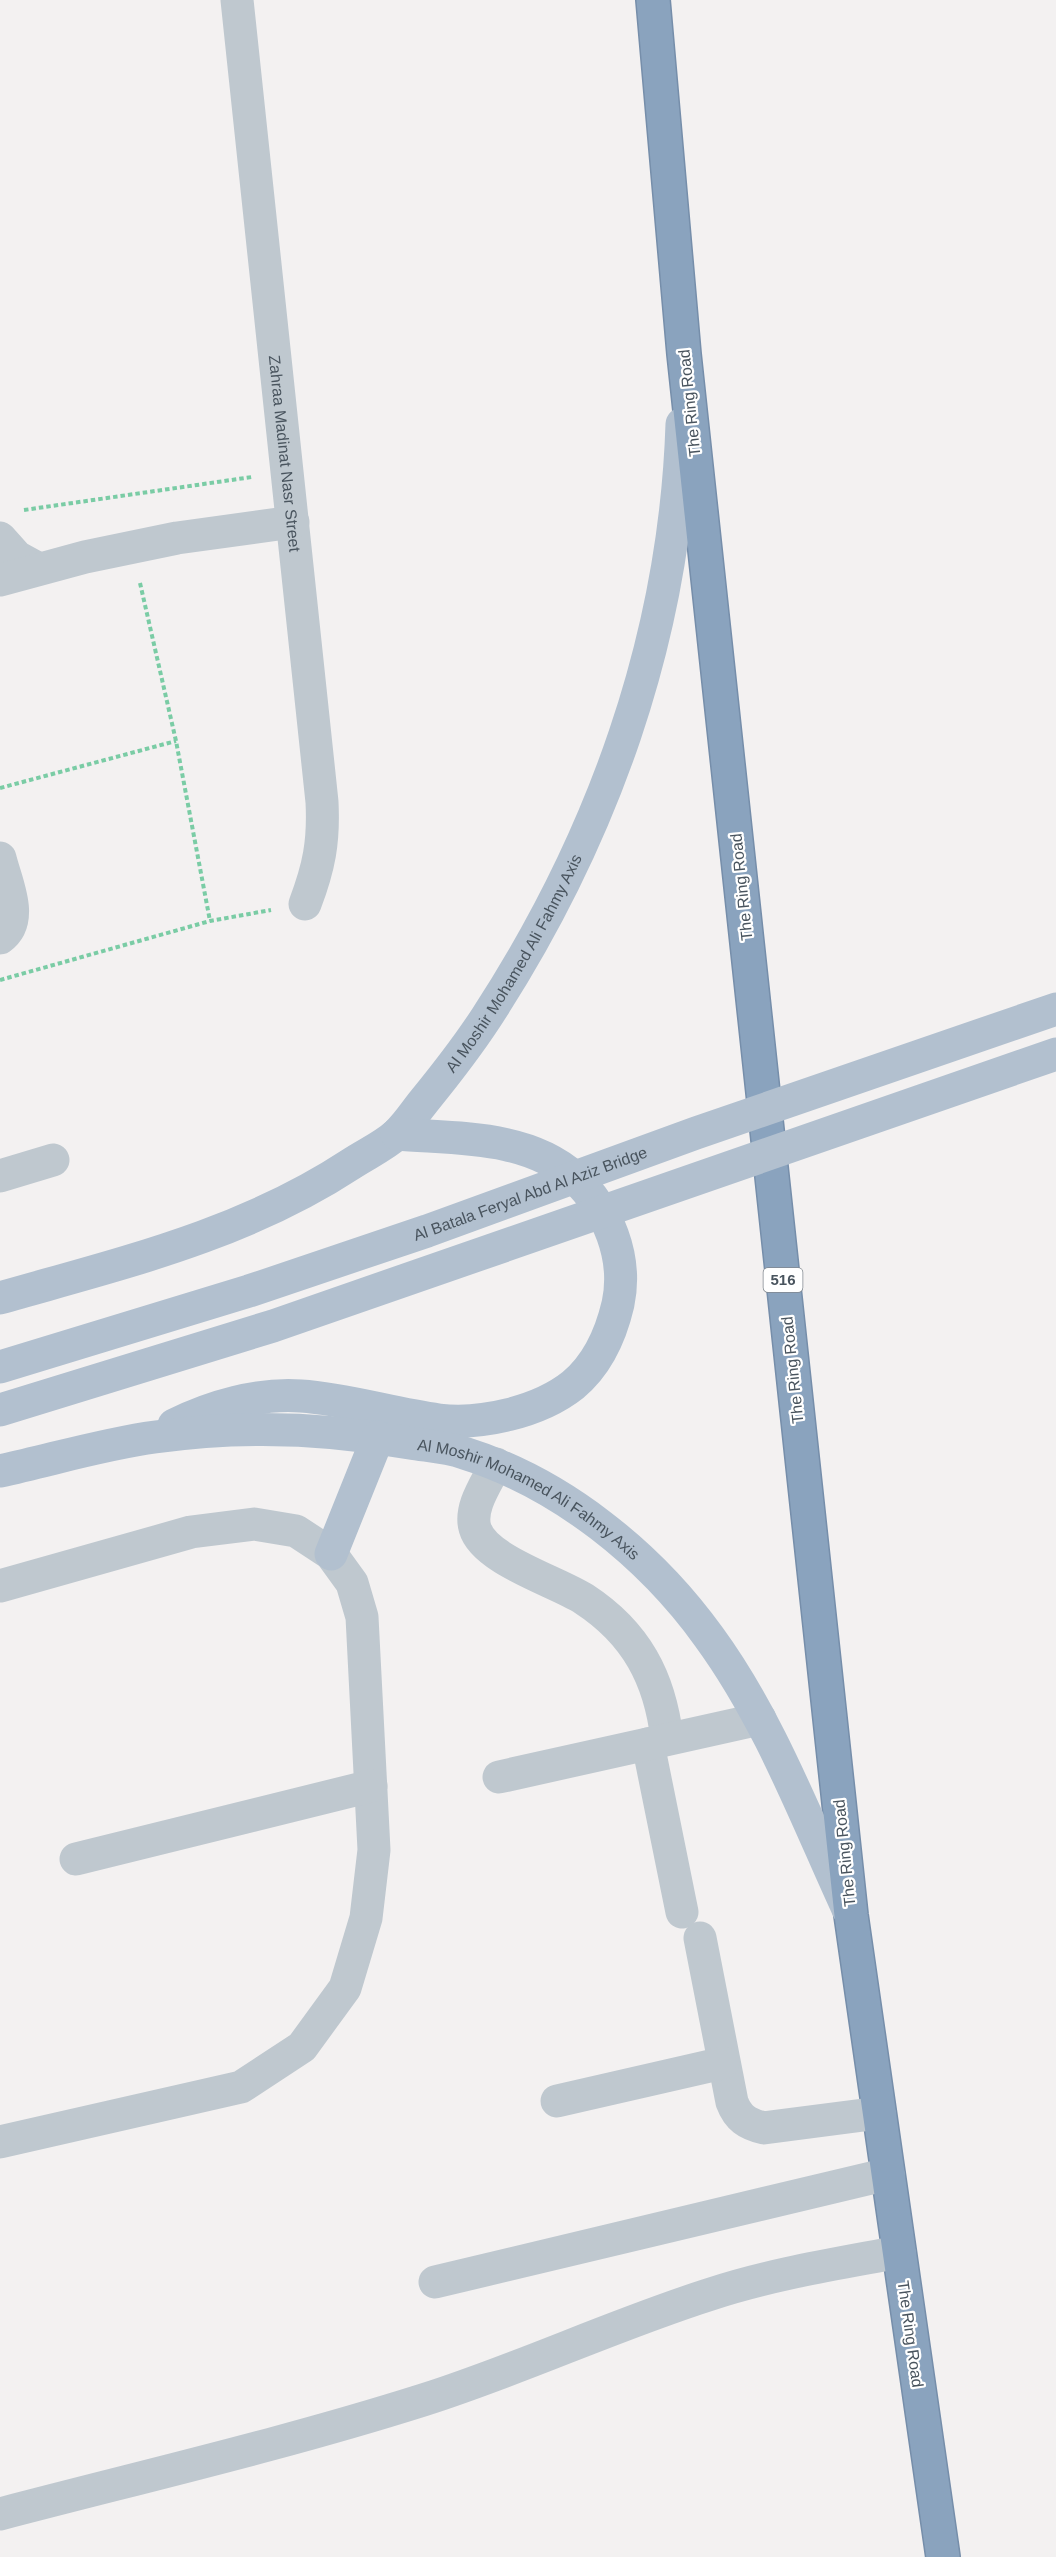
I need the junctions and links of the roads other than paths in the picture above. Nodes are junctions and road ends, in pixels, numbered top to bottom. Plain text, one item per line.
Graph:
1 (237, 0) edge
2 (653, 0) edge
3 (684, 354) junction
4 (293, 522) junction
5 (0, 538) edge
6 (39, 569) junction
7 (0, 580) edge
8 (0, 858) edge
9 (305, 904) road end
10 (0, 938) edge
11 (1056, 1009) edge
12 (1056, 1054) edge
13 (397, 1134) junction
14 (53, 1160) dead end
15 (0, 1176) edge
16 (0, 1299) edge
17 (0, 1367) edge
18 (0, 1410) edge
19 (151, 1437) junction
20 (378, 1437) junction
21 (496, 1464) junction
22 (0, 1471) edge
23 (332, 1554) junction
24 (0, 1587) edge
25 (760, 1719) junction
26 (657, 1741) junction
27 (500, 1777) dead end
28 (371, 1786) junction
29 (76, 1858) dead end
30 (851, 1915) junction
31 (723, 2063) junction
32 (557, 2101) dead end
33 (879, 2113) junction
34 (0, 2142) edge
35 (888, 2174) junction
36 (899, 2252) junction
37 (435, 2282) dead end
38 (0, 2514) edge
39 (943, 2557) edge

1 - 4 street, Zahraa Madinat Nasr Street
2 - 3 highway, The Ring Road / 516
3 - 13 main road, Al Moshir Mohamed Ali Fahmy Axis
3 - 30 highway, The Ring Road / 516
4 - 6 street
4 - 9 street, Zahraa Madinat Nasr Street
5 - 6 street
6 - 7 street
8 - 10 street
11 - 17 main road, Al Batala Feryal Abd Al Aziz Bridge, bridge
12 - 18 main road, bridge
13 - 16 main road, Al Moshir Mohamed Ali Fahmy Axis
13 - 19 main road
14 - 15 street
19 - 20 main road, Al Moshir Mohamed Ali Fahmy Axis
19 - 22 main road, Al Moshir Mohamed Ali Fahmy Axis
20 - 21 main road, Al Moshir Mohamed Ali Fahmy Axis
20 - 23 main road
21 - 25 main road, Al Moshir Mohamed Ali Fahmy Axis
21 - 26 street
23 - 24 street
23 - 28 street
25 - 26 street
25 - 30 main road, Al Moshir Mohamed Ali Fahmy Axis
26 - 27 street
26 - 31 street
28 - 29 street
28 - 34 street
30 - 33 highway, The Ring Road / 516
31 - 32 street
31 - 33 street
33 - 35 highway, The Ring Road / 516
35 - 36 highway, The Ring Road / 516
35 - 37 street
36 - 38 street
36 - 39 highway, The Ring Road / 516

